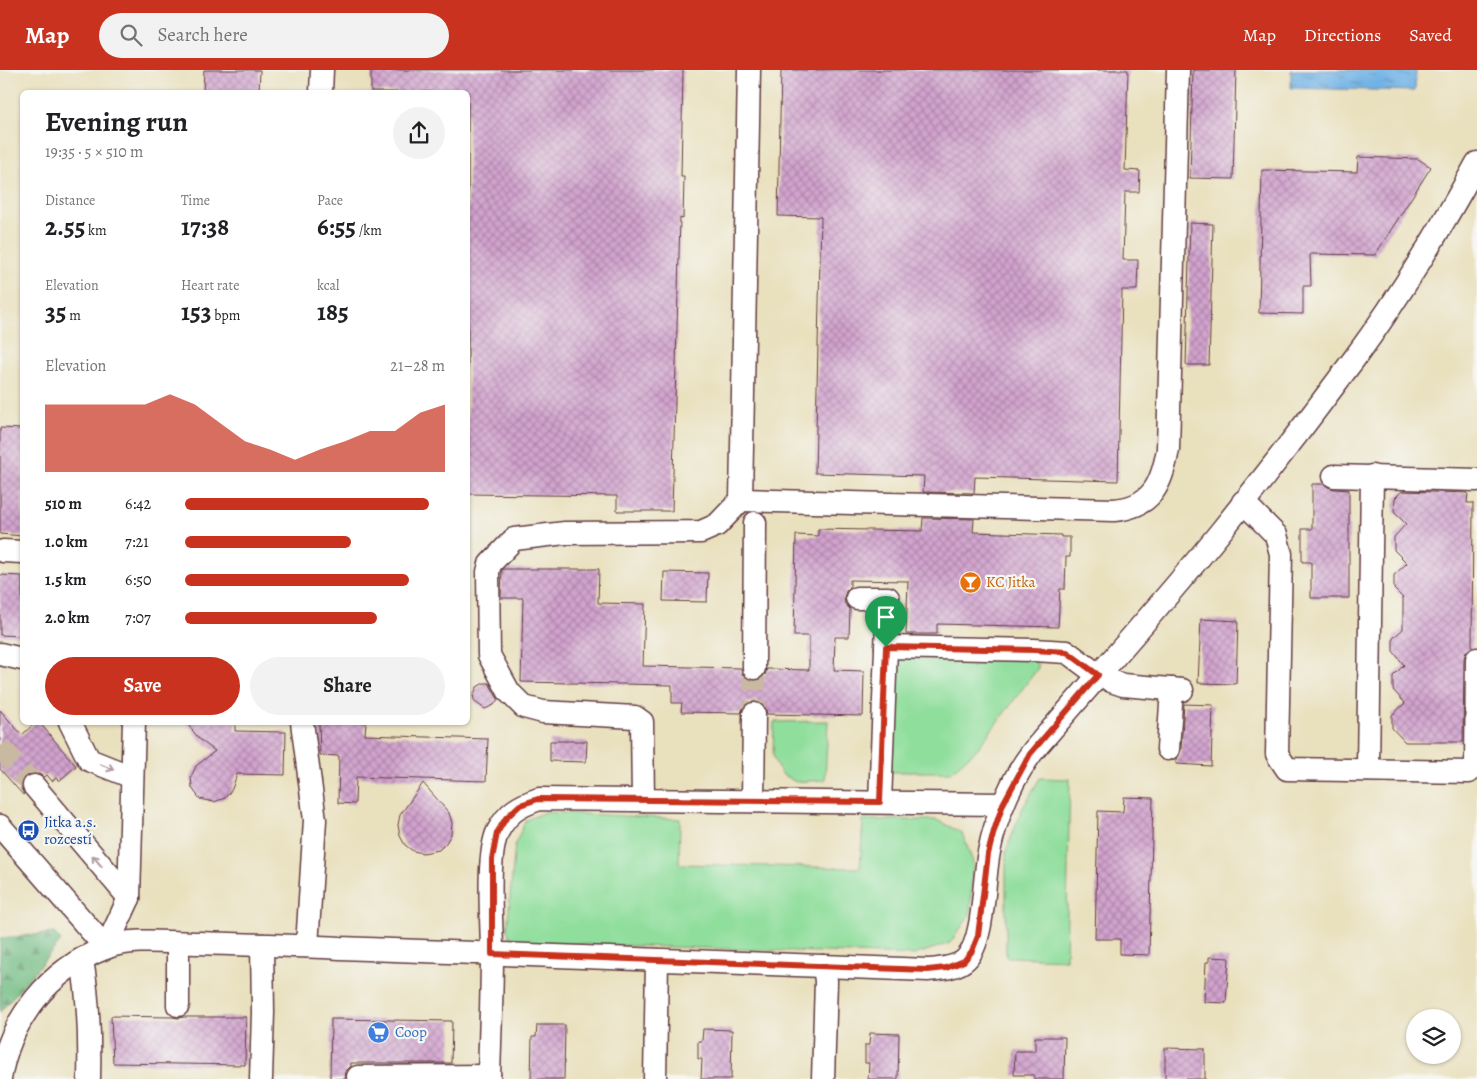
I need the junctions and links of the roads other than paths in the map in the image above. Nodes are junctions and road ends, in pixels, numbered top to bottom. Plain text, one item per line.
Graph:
1 (322, 70) edge
2 (749, 70) edge
3 (1178, 70) edge
4 (321, 90) edge
5 (1477, 163) edge
6 (1334, 476) dead end
7 (1372, 476) junction
8 (1477, 480) edge
9 (741, 500) junction
10 (1243, 502) junction
11 (755, 524) dead end
12 (857, 598) dead end
13 (886, 647) junction
14 (0, 654) edge
15 (20, 659) edge
16 (1477, 659) edge
17 (754, 668) tunnel mouth
18 (1099, 673) junction
19 (754, 714) tunnel mouth
20 (72, 725) edge
21 (134, 725) edge
22 (302, 725) edge
23 (1168, 750) dead end
24 (1368, 770) junction
25 (132, 778) junction
26 (34, 786) tunnel mouth
27 (643, 800) junction
28 (753, 801) junction
29 (880, 802) junction
30 (1003, 804) junction
31 (0, 826) edge
32 (129, 898) junction
33 (178, 943) junction
34 (262, 945) junction
35 (307, 946) junction
36 (106, 948) junction
37 (492, 954) junction
38 (82, 960) junction
39 (657, 960) junction
40 (825, 974) junction
41 (178, 1005) dead end
42 (358, 1077) dead end
43 (489, 1078) edge
44 (0, 1079) edge
45 (89, 1079) edge
46 (261, 1079) edge
47 (655, 1079) edge
48 (823, 1079) edge

1 - 4 street
2 - 9 street
3 - 9 street
5 - 10 street
6 - 7 street
7 - 8 street
7 - 24 street
9 - 27 street
10 - 18 street
10 - 24 street
11 - 17 street
12 - 13 street
13 - 18 street
13 - 29 street
14 - 15 street
16 - 24 street
18 - 23 street
18 - 30 street
19 - 28 street
20 -> 25 street
21 - 25 street
22 - 35 street
25 - 32 street
32 -> 26 street
27 - 28 street
27 - 37 street
28 - 29 street
29 - 30 street
30 - 40 street
31 - 36 street
32 - 36 street
33 - 34 street
33 - 36 street
33 - 41 street
34 - 35 street
34 - 46 street
35 - 37 street
36 - 38 street
37 - 39 street
37 - 43 street
38 - 44 street
38 - 45 street
39 - 40 street
39 - 47 street
40 - 48 street
42 - 43 street

